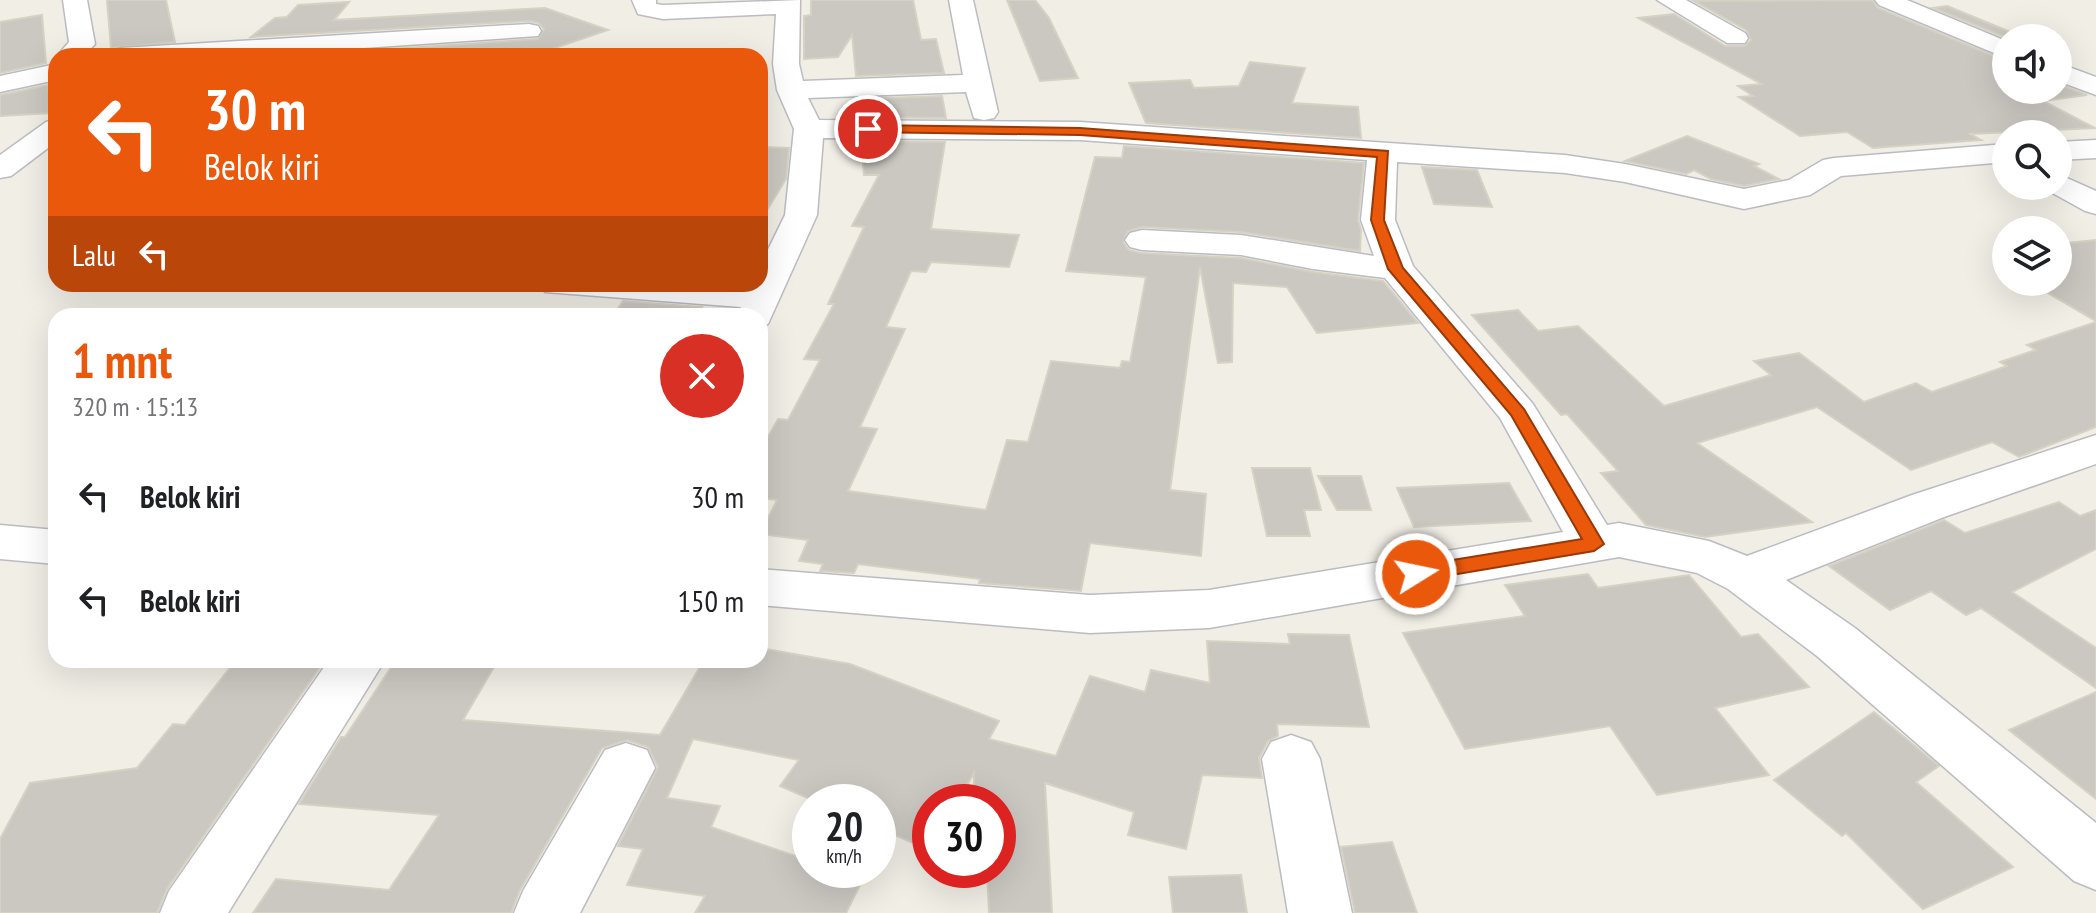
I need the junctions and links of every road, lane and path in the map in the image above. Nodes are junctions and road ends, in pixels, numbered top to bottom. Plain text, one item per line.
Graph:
1 (75, 0) edge
2 (644, 0) edge
3 (961, 0) edge
4 (1669, 0) edge
5 (1887, 0) edge
6 (788, 3) edge
7 (529, 31) dead end
8 (1736, 38) dead end
9 (1992, 44) edge
10 (67, 48) edge
11 (312, 48) edge
12 (48, 68) edge
13 (798, 72) junction
14 (2072, 77) edge
15 (978, 83) junction
16 (0, 84) edge
17 (2096, 87) edge
18 (809, 129) junction
19 (988, 130) junction
20 (48, 134) edge
21 (2096, 149) edge
22 (2072, 150) edge
23 (1384, 153) junction
24 (1992, 155) edge
25 (0, 169) edge
26 (2072, 191) edge
27 (2096, 204) edge
28 (1142, 240) dead end
29 (1396, 269) junction
30 (768, 287) edge
31 (628, 292) edge
32 (759, 307) edge
33 (2096, 449) edge
34 (0, 542) edge
35 (1594, 544) junction
36 (48, 546) edge
37 (1745, 576) junction
38 (768, 588) edge
39 (353, 668) edge
40 (1291, 759) dead end
41 (626, 768) dead end
42 (2096, 861) edge
43 (192, 913) edge
44 (546, 913) edge
45 (1320, 913) edge

1 - 10 street
2 - 6 street
3 - 15 street
4 - 8 street
5 - 9 street
6 - 13 street
7 - 11 street
12 - 16 street
13 - 15 street
13 - 18 street
14 - 17 street
15 - 19 street
18 - 19 street
18 - 30 street
19 - 23 street
20 - 25 street
21 - 22 street
23 - 24 street
23 - 29 street
26 - 27 street
28 - 29 street
29 - 35 street
31 - 32 street
33 - 37 street
34 - 36 street
35 - 37 street
35 - 38 street
37 - 42 street
39 - 43 street
40 - 45 street
41 - 44 street

